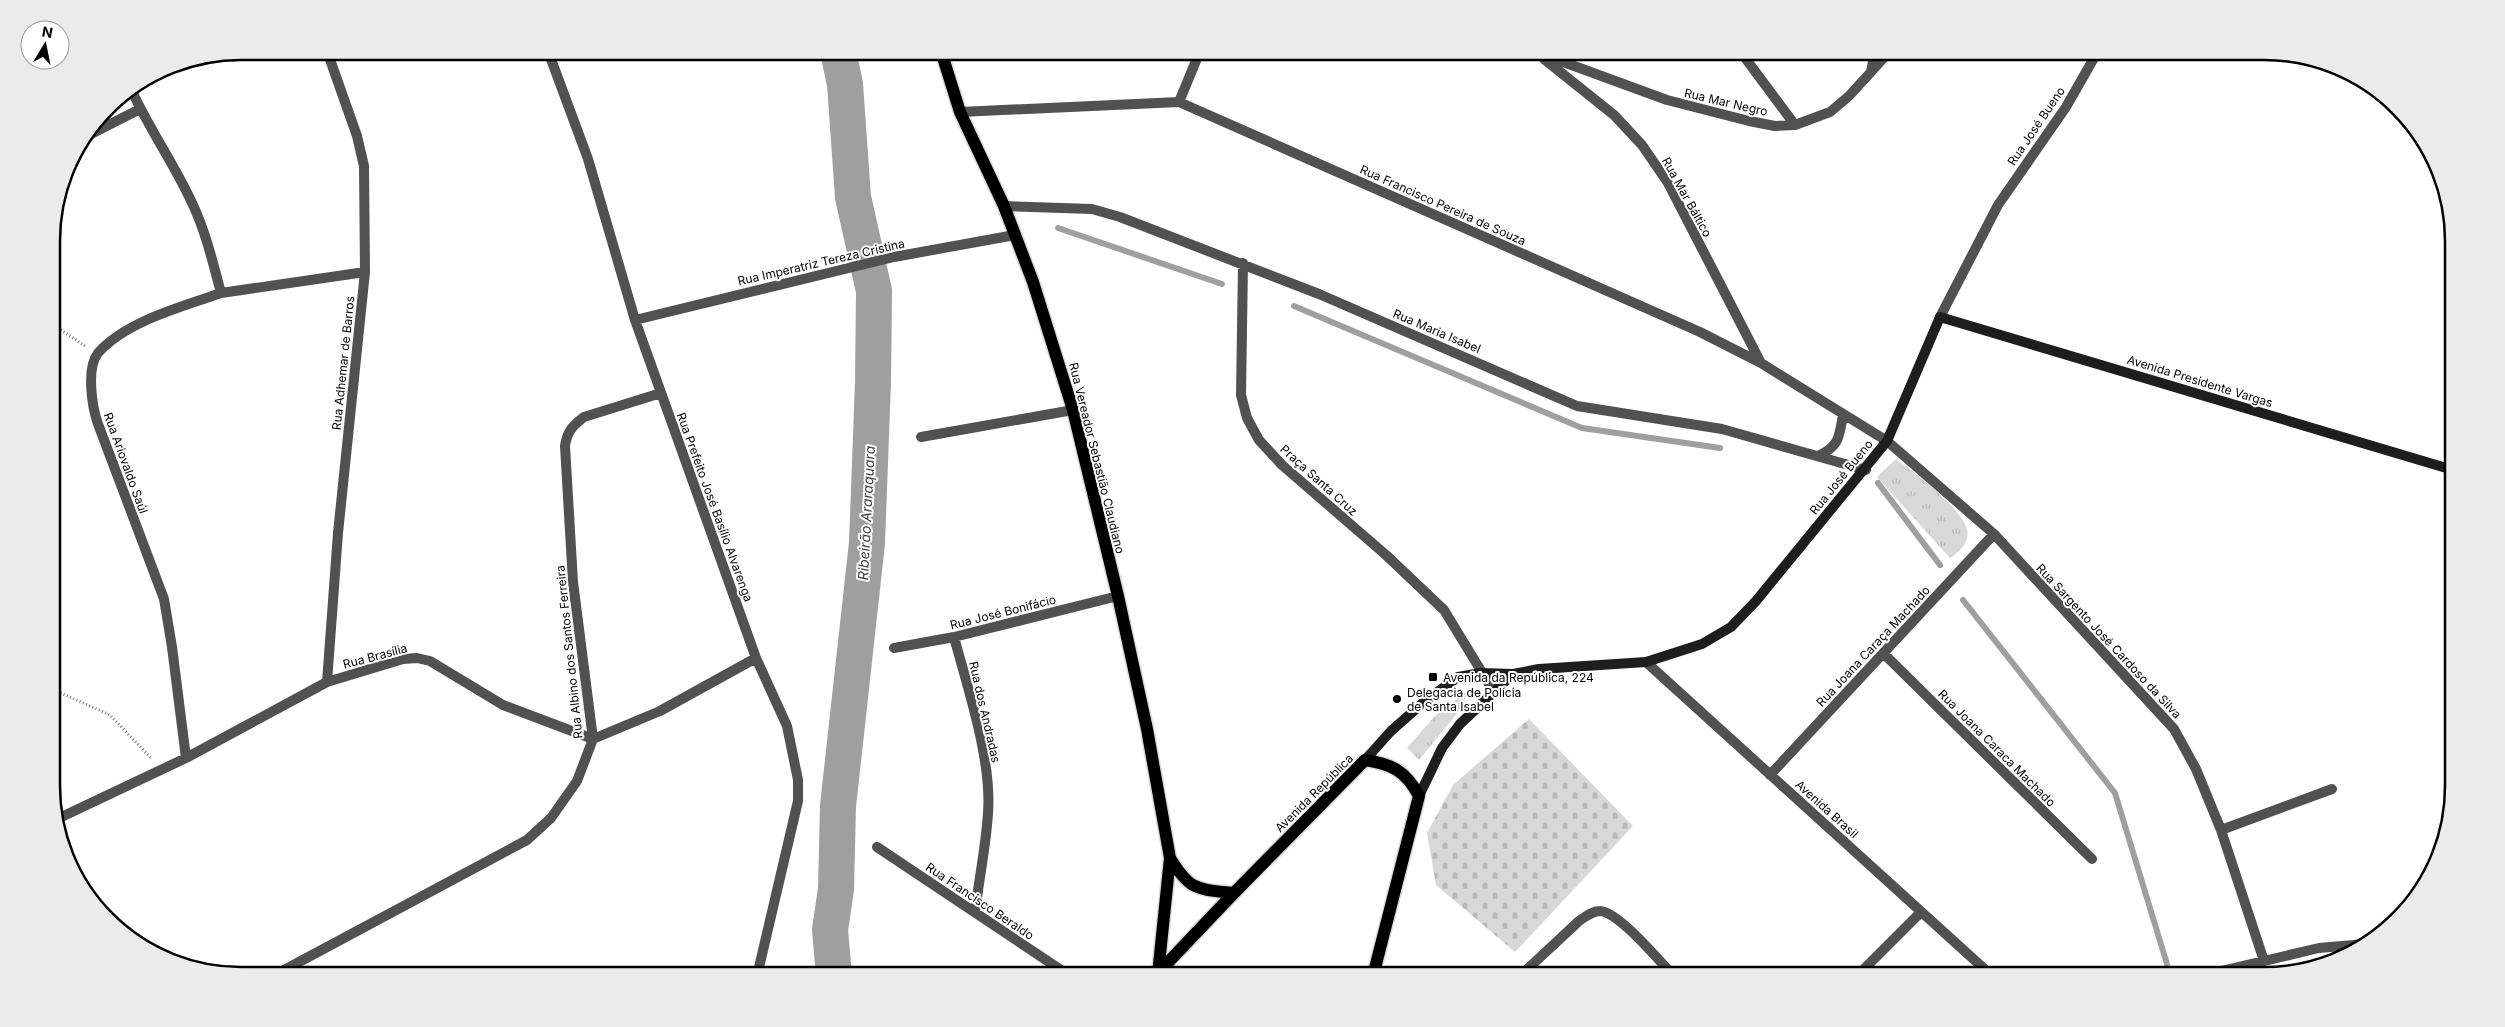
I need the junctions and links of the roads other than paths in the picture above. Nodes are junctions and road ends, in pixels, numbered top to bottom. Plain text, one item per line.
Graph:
1 (330, 60) edge
2 (551, 60) edge
3 (944, 60) edge
4 (1196, 60) edge
5 (1545, 60) edge
6 (1557, 60) edge
7 (1747, 60) edge
8 (1873, 60) edge
9 (1882, 60) edge
10 (2093, 60) edge
11 (1871, 73) junction
12 (134, 95) edge
13 (1179, 102) junction
14 (140, 109) junction
15 (960, 112) junction
16 (1795, 125) junction
17 (97, 131) edge
18 (1004, 206) junction
19 (1015, 235) junction
20 (1243, 263) junction
21 (364, 272) junction
22 (221, 293) junction
23 (1940, 317) junction
24 (635, 320) junction
25 (1761, 362) junction
26 (662, 393) junction
27 (1073, 410) junction
28 (1843, 415) junction
29 (921, 437) dead end
30 (1887, 441) junction
31 (1818, 456) junction
32 (2445, 468) edge
33 (1866, 470) junction
34 (1994, 534) junction
35 (1118, 596) junction
36 (954, 637) junction
37 (894, 648) dead end
38 (1884, 654) junction
39 (756, 658) junction
40 (1646, 662) junction
41 (1481, 673) junction
42 (1513, 674) junction
43 (328, 682) junction
44 (1494, 692) junction
45 (593, 739) junction
46 (186, 758) junction
47 (1365, 760) junction
48 (1770, 775) junction
49 (2332, 789) dead end
50 (1419, 796) junction
51 (63, 816) edge
52 (2221, 830) junction
53 (877, 846) dead end
54 (1170, 858) junction
55 (2092, 859) dead end
56 (1234, 893) junction
57 (975, 912) junction
58 (1921, 912) junction
59 (2349, 945) edge
60 (2264, 961) junction
61 (290, 967) edge
62 (759, 967) edge
63 (1057, 967) edge
64 (1158, 967) edge
65 (1165, 967) edge
66 (1375, 967) edge
67 (1529, 967) edge
68 (1664, 967) edge
69 (1867, 967) edge
70 (1982, 967) edge
71 (2238, 967) edge

1 - 21 street, Rua Adhemar de Barros
2 - 24 street, Rua Prefeito José Basílio Alvarenga
3 - 15 main road, Rua Vereador Sebastião Claudiano
4 - 13 street
5 - 25 street, Rua Mar Báltico
6 - 16 street, Rua Mar Negro
7 - 16 street
8 - 11 street
9 - 11 street, Rua Mar Negro
10 - 23 street, Rua José Bueno
11 - 16 street, Rua Mar Negro
12 - 14 street
13 - 15 street, Rua Francisco Pereira de Souza
13 - 25 street, Rua Francisco Pereira de Souza
14 - 17 street
14 - 22 street
15 - 18 main road, Rua Vereador Sebastião Claudiano
18 - 19 main road, Rua Vereador Sebastião Claudiano
18 - 20 street, Rua Maria Isabel
19 - 24 street, Rua Imperatriz Tereza Cristina
19 - 27 main road, Rua Vereador Sebastião Claudiano
20 - 31 street, Rua Maria Isabel
20 - 41 street, Praça Santa Cruz
21 - 22 street
21 - 43 street, Rua Adhemar de Barros
22 - 46 street, Rua Ariovaldo Saúl
23 - 30 street, Rua José Bueno
23 - 32 street, Avenida Presidente Vargas
24 - 26 street, Rua Prefeito José Basílio Alvarenga
25 - 28 street, Rua Francisco Pereira de Souza
26 - 39 street, Rua Prefeito José Basílio Alvarenga
26 - 45 street, Rua Albino dos Santos Ferreira
27 - 29 street
27 - 35 main road, Rua Vereador Sebastião Claudiano
28 - 30 street, Rua Francisco Pereira de Souza
28 - 31 street
30 - 33 street, Rua José Bueno
30 - 34 street, Rua Sargento José Cardoso da Silva
31 - 33 street, Rua Maria Isabel
33 - 40 street, Rua José Bueno
34 - 38 street, Rua Joana Caraça Machado
34 - 52 street, Rua Sargento José Cardoso da Silva
35 - 36 street, Rua José Bonifácio
35 - 54 main road, Rua Vereador Sebastião Claudiano
36 - 37 street, Rua José Bonifácio
36 - 57 street, Rua dos Andradas
38 - 48 street, Rua Joana Caraça Machado
38 - 55 street, Rua Joana Caraca Machado
39 - 45 street
39 - 62 street, Rua Prefeito José Basílio Alvarenga
40 - 42 street, Rua José Bueno
40 - 48 street, Avenida Brasil
41 - 42 street, Avenida República
41 - 44 street, Praça Santa Cruz
41 - 47 street, Avenida República
42 - 44 street
43 - 45 street, Rua Brasília
43 - 46 street, Rua Brasília
44 - 50 street
45 - 61 street, Rua Albino dos Santos Ferreira
46 - 51 street, Rua Brasília
47 - 50 main road
47 - 56 main road, Avenida República
48 - 58 street, Avenida Brasil
49 - 52 street
50 - 66 main road
52 - 60 street, Rua Sargento José Cardoso da Silva
53 - 57 street, Rua Francisco Beraldo
54 - 56 main road
54 - 64 main road
56 - 65 main road, Avenida República
57 - 63 street, Rua Francisco Beraldo
58 - 69 street
58 - 70 street, Avenida Brasil
59 - 60 street
60 - 71 street
67 - 68 street

